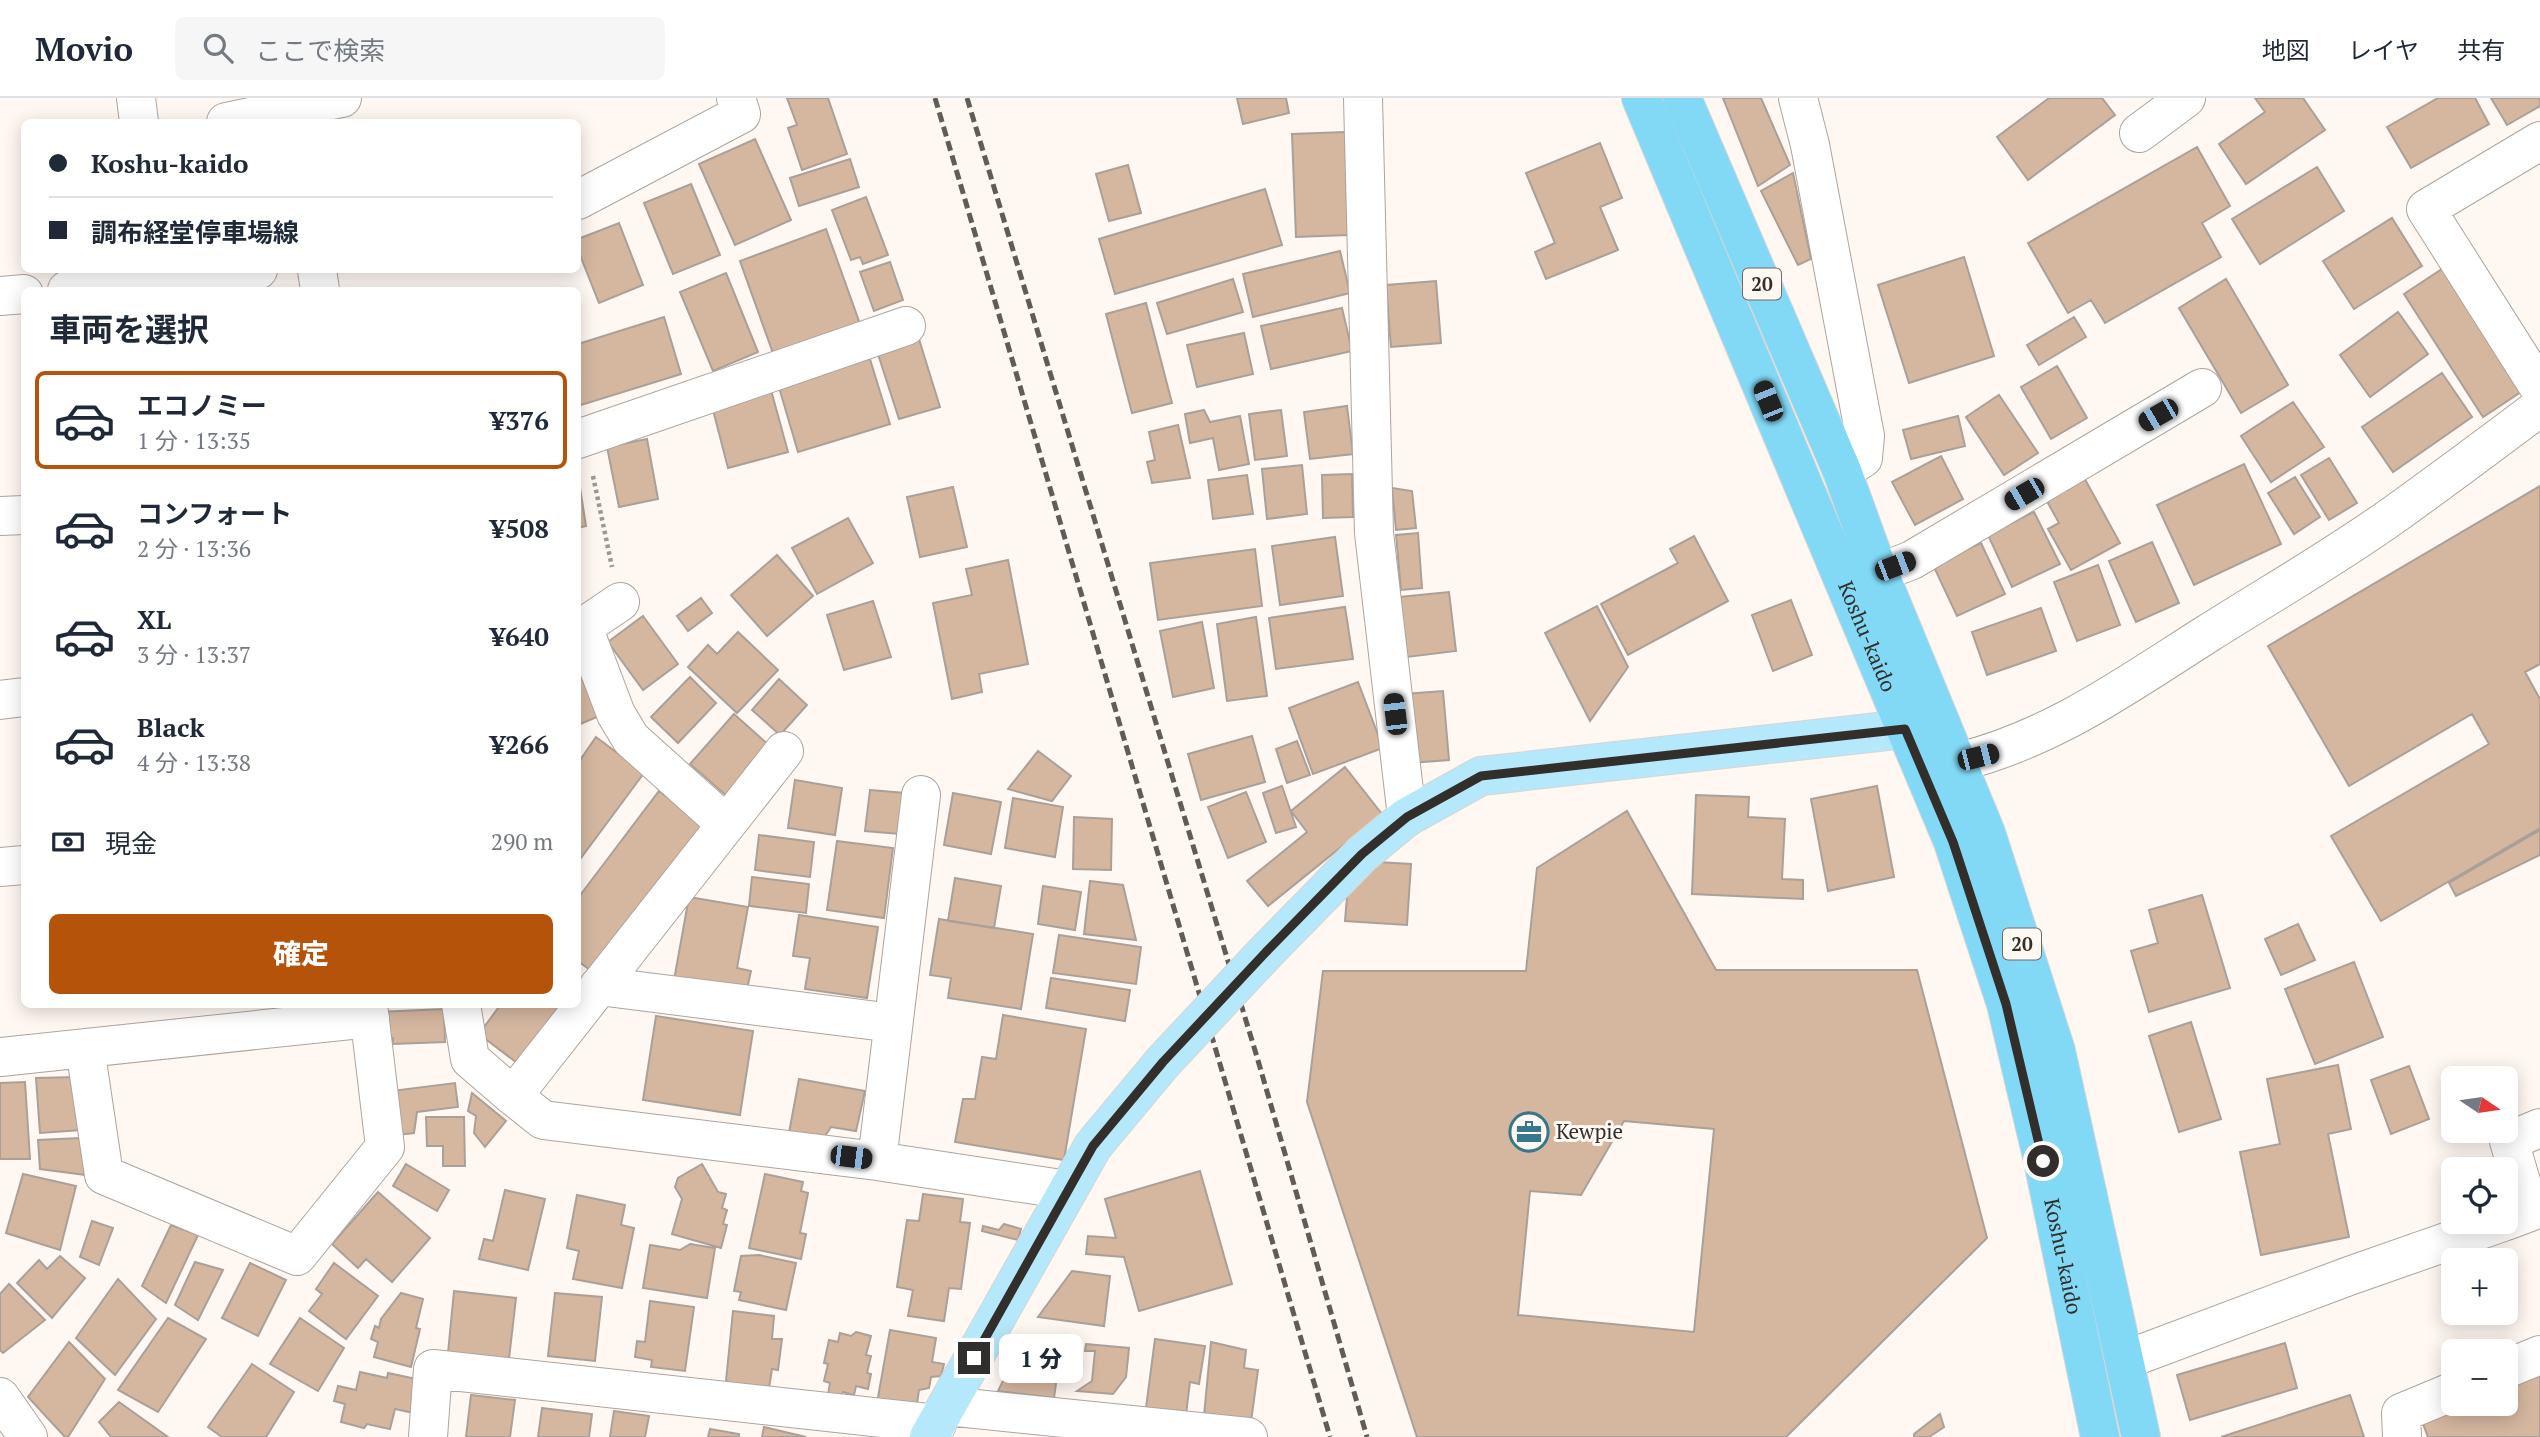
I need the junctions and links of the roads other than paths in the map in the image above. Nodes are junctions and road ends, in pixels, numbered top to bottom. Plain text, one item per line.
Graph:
1 (136, 98) edge
2 (342, 98) edge
3 (736, 98) edge
4 (1363, 98) edge
5 (1641, 98) edge
6 (1682, 98) edge
7 (1798, 98) edge
8 (2186, 98) edge
9 (139, 119) edge
10 (240, 119) edge
11 (2139, 132) dead end
12 (2540, 141) edge
13 (581, 198) edge
14 (238, 273) edge
15 (102, 287) edge
16 (21, 294) edge
17 (0, 296) edge
18 (906, 327) dead end
19 (2202, 388) dead end
20 (2540, 389) edge
21 (2540, 407) edge
22 (582, 438) edge
23 (1842, 471) junction
24 (21, 515) edge
25 (0, 516) edge
26 (1879, 573) junction
27 (620, 602) road end
28 (21, 697) edge
29 (0, 700) edge
30 (1905, 729) junction
31 (783, 751) dead end
32 (1959, 762) junction
33 (921, 795) dead end
34 (1407, 817) junction
35 (726, 824) junction
36 (21, 865) edge
37 (0, 867) edge
38 (599, 986) junction
39 (462, 1008) edge
40 (369, 1011) edge
41 (893, 1023) junction
42 (85, 1048) junction
43 (0, 1058) edge
44 (513, 1096) junction
45 (2540, 1128) edge
46 (2514, 1157) edge
47 (877, 1161) junction
48 (2518, 1171) edge
49 (1068, 1190) junction
50 (2518, 1216) edge
51 (2468, 1234) edge
52 (2540, 1355) edge
53 (2125, 1360) junction
54 (2518, 1364) edge
55 (2441, 1396) edge
56 (0, 1398) edge
57 (938, 1422) edge
58 (28, 1437) edge
59 (428, 1437) edge
60 (1248, 1437) edge
61 (2100, 1437) edge
62 (2141, 1437) edge
63 (2402, 1437) edge

1 - 9 street
2 - 10 street
3 - 13 street
4 - 34 street
5 - 30 highway, Koshu-kaido / 20
6 - 23 highway, Koshu-kaido / 20
7 - 23 street
8 - 11 street
12 - 20 street
14 - 15 street
16 - 17 street
18 - 22 street
19 - 26 street
21 - 32 street
23 - 26 highway, Koshu-kaido / 20
24 - 25 street
26 - 32 highway, Koshu-kaido / 20
27 - 35 street
28 - 29 street
30 - 32 main road
30 - 34 main road
30 - 61 highway, Koshu-kaido / 20
31 - 35 street
32 - 53 highway, Koshu-kaido / 20
33 - 41 street
34 - 49 main road, bridge
35 - 38 street
36 - 37 street
38 - 41 street
38 - 44 street
39 - 44 street
40 - 42 street
40 - 42 street
41 - 47 street
42 - 43 street
44 - 47 street
45 - 46 street
47 - 49 street
48 - 50 street
49 - 57 main road
51 - 53 street
52 - 54 street
53 - 62 highway, Koshu-kaido / 20
55 - 63 street
56 - 58 street
57 - 59 street
57 - 60 street

